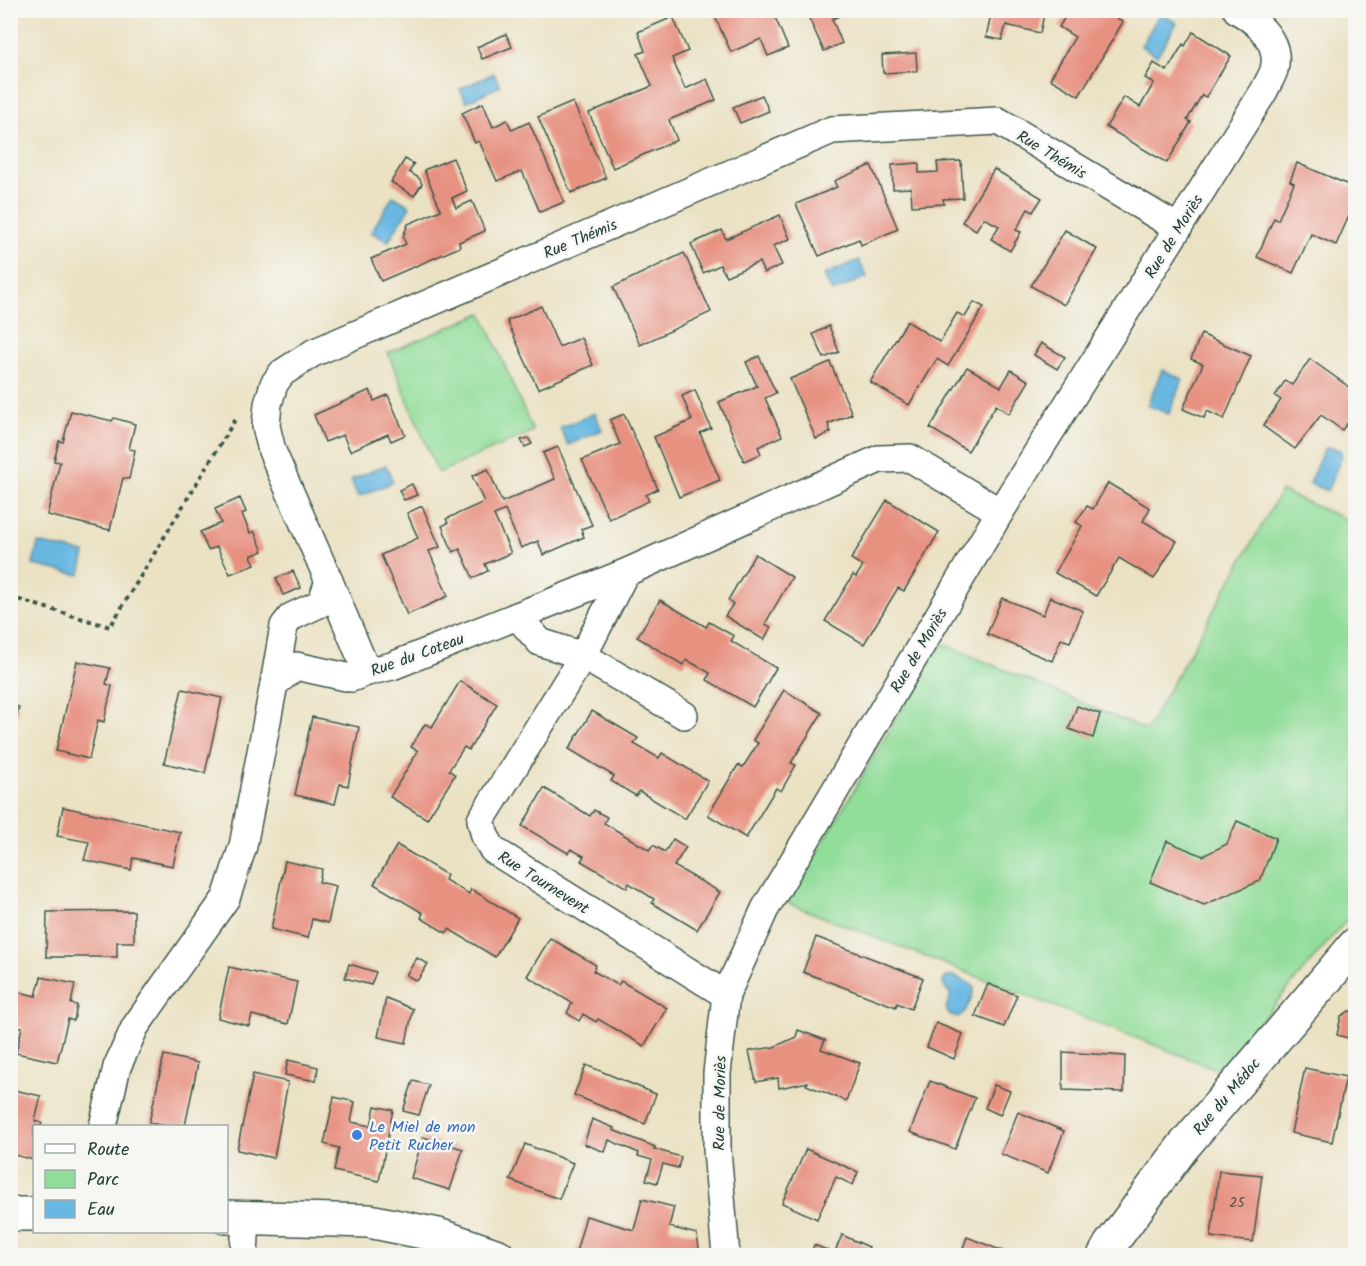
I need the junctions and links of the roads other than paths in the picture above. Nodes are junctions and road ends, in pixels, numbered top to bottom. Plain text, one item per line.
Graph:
1 (1237, 10) edge
2 (1178, 228) junction
3 (1000, 512) junction
4 (625, 573) junction
5 (329, 581) junction
6 (517, 616) junction
7 (583, 656) junction
8 (367, 672) junction
9 (274, 684) junction
10 (684, 715) dead end
11 (1356, 944) edge
12 (726, 995) junction
13 (103, 1125) edge
14 (10, 1214) edge
15 (33, 1215) edge
16 (236, 1217) edge
17 (244, 1256) edge
18 (498, 1256) edge
19 (726, 1256) edge
20 (1104, 1256) edge

1 - 2 street, Rue de Moriès
2 - 3 street, Rue de Moriès
2 - 5 street, Rue Thémis
3 - 4 street, Rue du Coteau
3 - 12 street, Rue de Moriès
4 - 6 street, Rue du Coteau
4 - 7 street, Rue Tournevent
5 - 8 street, Rue Thémis
5 - 9 street
6 - 7 street
6 - 8 street, Rue du Coteau
7 - 10 street
7 - 12 street, Rue Tournevent
8 - 9 street, Rue du Coteau
9 - 13 street
11 - 20 street, Rue du Médoc
12 - 19 street, Rue de Moriès
14 - 15 street
16 - 17 street
16 - 18 street

